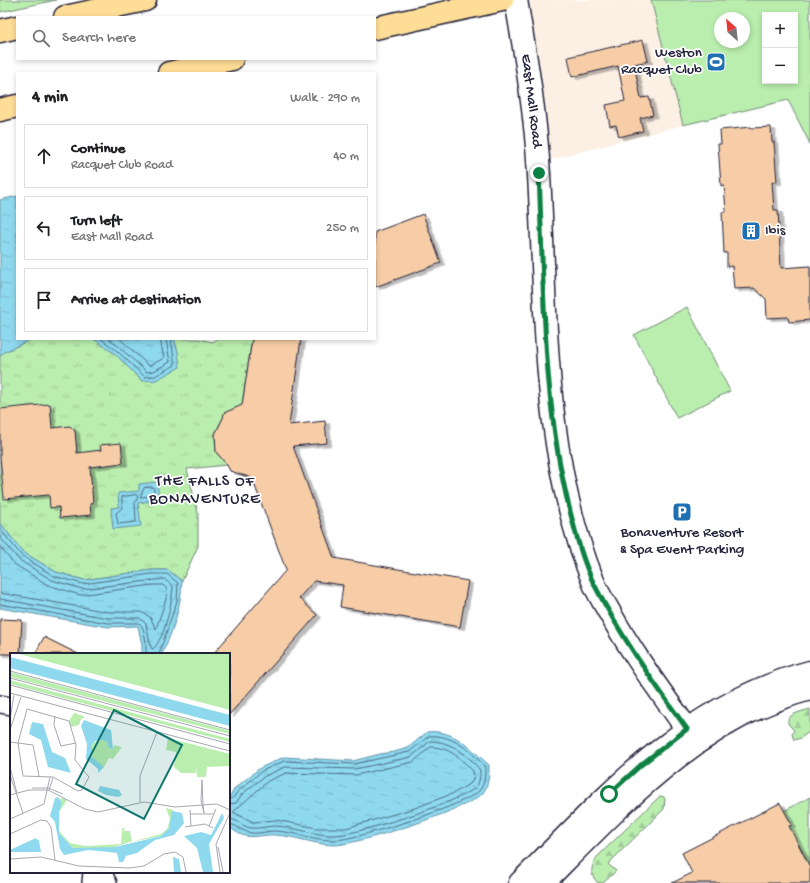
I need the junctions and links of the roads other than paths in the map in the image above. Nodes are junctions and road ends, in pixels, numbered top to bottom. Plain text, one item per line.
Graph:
1 (145, 0) edge
2 (502, 0) edge
3 (516, 0) edge
4 (70, 16) edge
5 (16, 27) edge
6 (376, 28) edge
7 (0, 31) edge
8 (228, 60) edge
9 (174, 72) edge
10 (16, 106) edge
11 (0, 110) edge
12 (810, 672) edge
13 (810, 689) edge
14 (0, 704) edge
15 (10, 706) edge
16 (691, 735) junction
17 (92, 873) edge
18 (103, 873) edge
19 (91, 883) edge
20 (108, 883) edge
21 (520, 883) edge
22 (543, 883) edge

1 - 4 main road
2 - 6 main road
3 - 16 street, East Mall Road
5 - 7 main road
8 - 9 main road
10 - 11 main road
12 - 16 street
13 - 16 street
14 - 15 street
16 - 21 street
16 - 22 street
17 - 19 street
18 - 20 street

